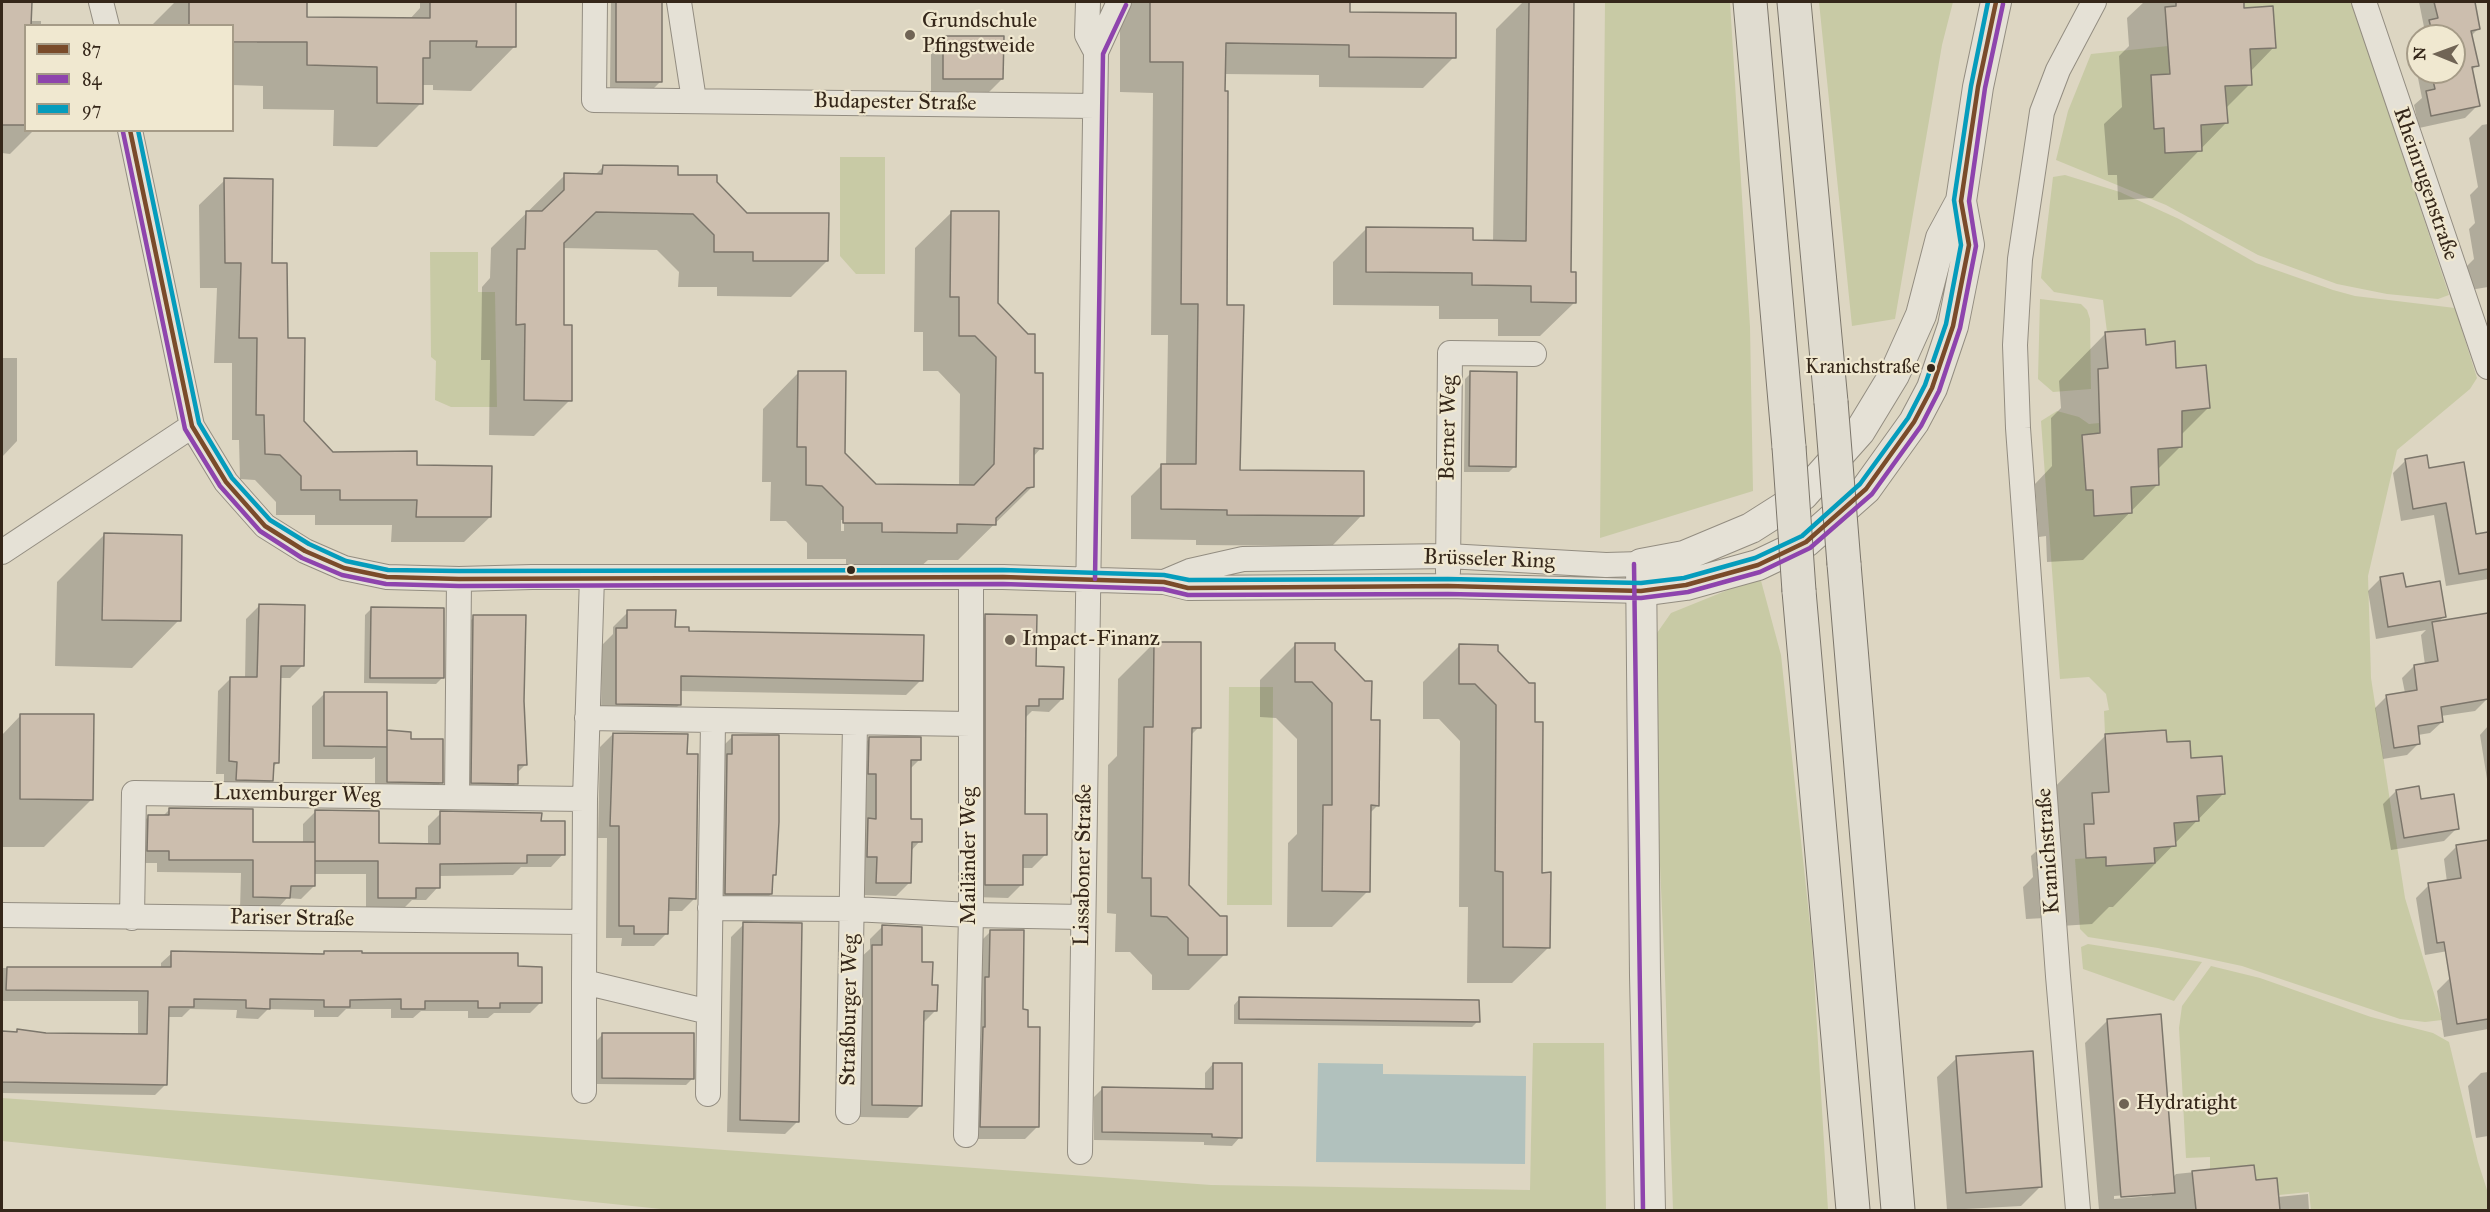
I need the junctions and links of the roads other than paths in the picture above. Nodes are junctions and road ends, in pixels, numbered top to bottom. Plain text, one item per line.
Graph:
1 (101, 2) edge
2 (595, 2) edge
3 (679, 2) edge
4 (1088, 2) edge
5 (1119, 2) edge
6 (1750, 2) edge
7 (1794, 2) edge
8 (1996, 2) edge
9 (2094, 2) edge
10 (2364, 2) edge
11 (106, 24) edge
12 (1096, 52) junction
13 (694, 100) junction
14 (1095, 106) junction
15 (130, 132) edge
16 (1961, 201) junction
17 (1534, 354) dead end
18 (2488, 367) edge
19 (192, 426) junction
20 (2, 552) edge
21 (1448, 556) junction
22 (592, 577) junction
23 (972, 577) junction
24 (1641, 578) junction
25 (459, 579) junction
26 (1088, 579) junction
27 (1164, 582) junction
28 (1448, 586) junction
29 (587, 718) junction
30 (713, 721) junction
31 (855, 724) junction
32 (970, 724) junction
33 (457, 797) junction
34 (585, 799) junction
35 (710, 908) junction
36 (853, 909) junction
37 (2, 915) edge
38 (971, 915) junction
39 (1083, 917) junction
40 (132, 918) junction
41 (583, 922) junction
42 (584, 982) junction
43 (709, 1012) junction
44 (584, 1091) dead end
45 (708, 1094) dead end
46 (848, 1112) dead end
47 (966, 1135) dead end
48 (1080, 1152) dead end
49 (1650, 1210) edge
50 (1853, 1210) edge
51 (1898, 1210) edge
52 (2078, 1210) edge

1 - 11 street
2 - 13 street, Budapester Straße
3 - 13 street
4 - 12 street
5 - 12 street
6 - 50 highway, bridge
7 - 51 highway, bridge
8 - 16 street
9 - 52 street, Kranichstraße
10 - 18 street, Rheinrugenstraße
12 - 14 street
13 - 14 street, Budapester Straße
14 - 26 street
15 - 19 street, Brüsseler Ring
16 - 24 street, Brüsseler Ring
16 - 24 street, Brüsseler Ring
17 - 21 street, Berner Weg
19 - 20 street
19 - 25 street, Brüsseler Ring
21 - 24 street, Brüsseler Ring
21 - 27 street, Brüsseler Ring
21 - 28 street, Berner Weg
22 - 23 street, Brüsseler Ring
22 - 25 street, Brüsseler Ring
22 - 29 street
23 - 26 street, Brüsseler Ring
23 - 32 street, Mailänder Weg
24 - 28 street, Brüsseler Ring
24 - 49 street
25 - 33 street
26 - 27 street, Brüsseler Ring
26 - 39 street, Lissaboner Straße
27 - 28 street, Brüsseler Ring
29 - 30 street
29 - 34 street
30 - 31 street
30 - 35 street
31 - 32 street
31 - 36 street, Straßburger Weg
32 - 38 street, Mailänder Weg
33 - 34 street, Luxemburger Weg
33 - 40 street, Luxemburger Weg
34 - 41 street
35 - 36 street, Straßburger Weg
35 - 43 street
36 - 38 street, Straßburger Weg
36 - 46 street, Straßburger Weg
37 - 40 street, Pariser Straße
38 - 39 street, Straßburger Weg
38 - 47 street, Mailänder Weg
39 - 48 street, Lissaboner Straße
40 - 41 street, Pariser Straße
41 - 42 street
42 - 43 street
42 - 44 street
43 - 45 street

